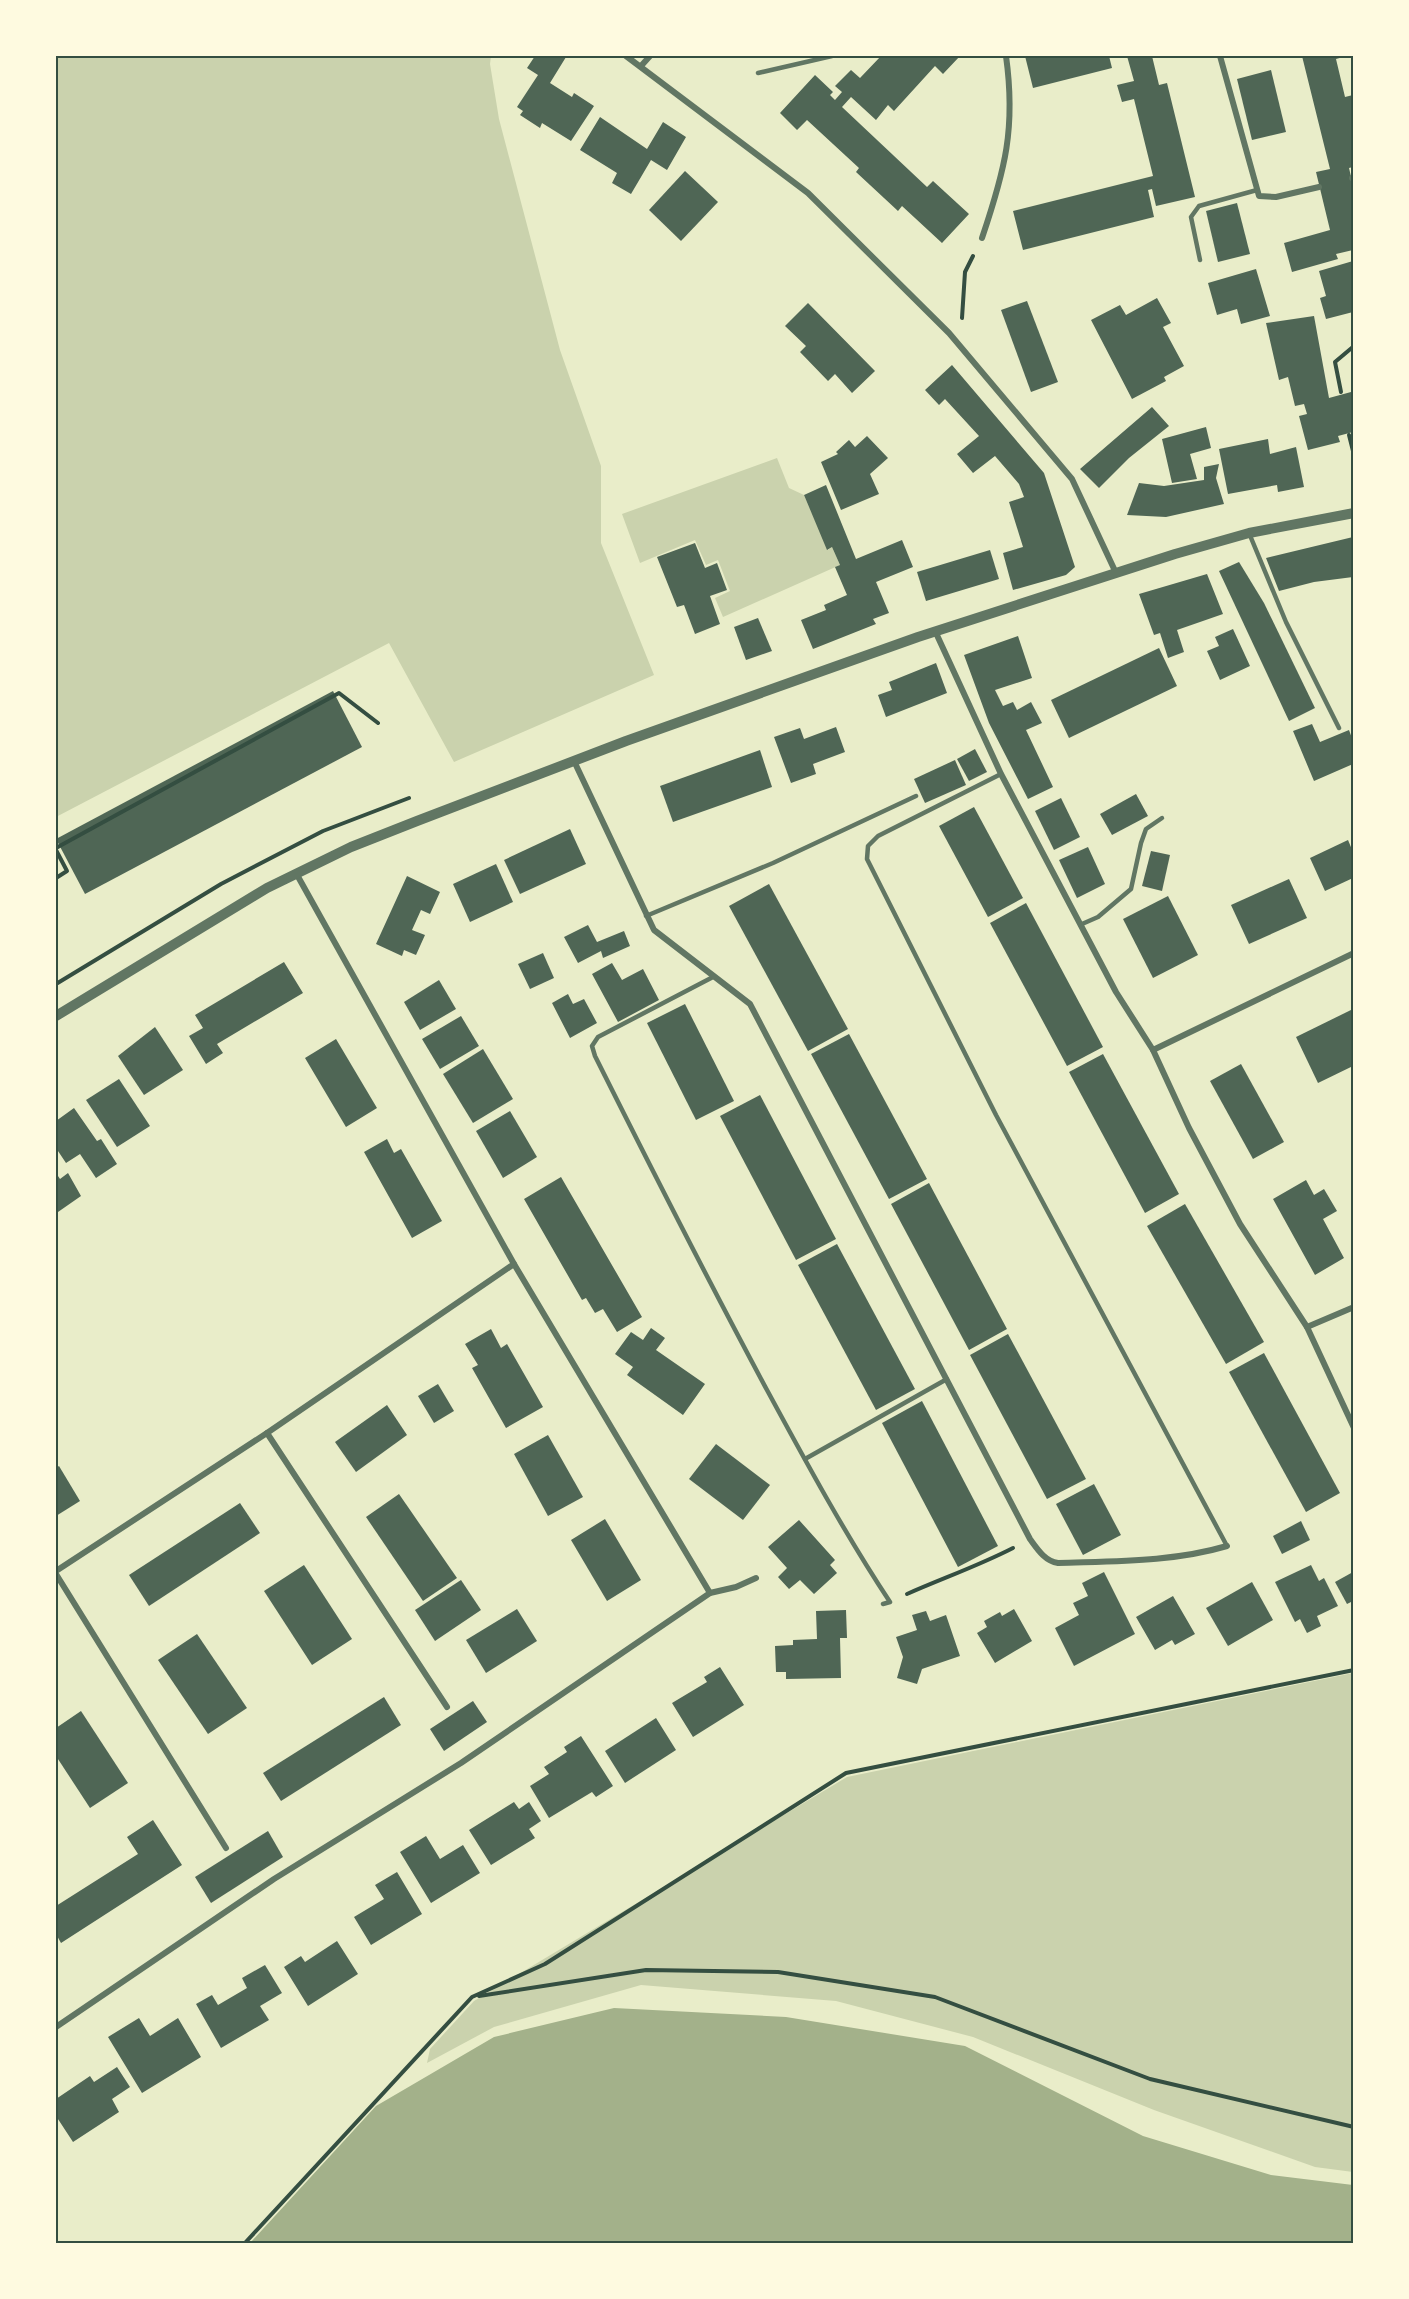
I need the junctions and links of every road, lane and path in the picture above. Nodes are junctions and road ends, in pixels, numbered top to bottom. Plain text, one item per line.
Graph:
1 (626, 56) edge
2 (650, 56) edge
3 (832, 56) edge
4 (1006, 56) edge
5 (1220, 56) edge
6 (641, 66) junction
7 (758, 73) dead end
8 (1319, 187) dead end
9 (1257, 190) junction
10 (982, 238) joint
11 (1200, 260) dead end
12 (962, 319) dead end
13 (1353, 346) edge
14 (1341, 392) dead end
15 (1349, 435) dead end
16 (1353, 455) edge
17 (1353, 513) edge
18 (1249, 533) junction
19 (1116, 573) junction
20 (936, 633) junction
21 (378, 723) dead end
22 (1340, 728) dead end
23 (574, 761) junction
24 (1001, 774) junction
25 (916, 795) dead end
26 (1162, 818) dead end
27 (56, 849) edge
28 (296, 873) junction
29 (56, 878) edge
30 (646, 916) junction
31 (1082, 924) junction
32 (1353, 953) edge
33 (713, 977) junction
34 (56, 1016) edge
35 (1153, 1050) junction
36 (514, 1264) junction
37 (1353, 1306) edge
38 (1306, 1327) junction
39 (947, 1379) junction
40 (1353, 1428) edge
41 (267, 1433) junction
42 (805, 1459) junction
43 (1030, 1539) junction
44 (1227, 1546) joint
45 (56, 1573) edge
46 (756, 1578) dead end
47 (710, 1593) junction
48 (890, 1602) junction
49 (883, 1604) dead end
50 (1353, 1670) edge
51 (447, 1707) dead end
52 (226, 1848) dead end
53 (472, 1997) junction
54 (56, 2027) edge
55 (1353, 2127) edge
56 (244, 2244) edge

1 - 6 street
2 - 6 street
3 - 7 lane
4 - 10 street
5 - 9 street
6 - 19 street
8 - 9 street
9 - 11 lane
10 - 12 path
13 - 14 path
15 - 16 path
17 - 18 street
18 - 19 street
18 - 22 lane
19 - 20 street
20 - 23 street
20 - 24 street
21 - 27 path
23 - 28 street
23 - 30 street
24 - 31 street
24 - 44 lane
25 - 30 lane
26 - 31 lane
27 - 29 path
28 - 34 street
28 - 36 street
30 - 33 street
31 - 35 street
32 - 35 street
33 - 39 street
33 - 42 lane
35 - 38 street
36 - 41 street
36 - 47 street
37 - 38 street
38 - 40 street
39 - 42 lane
39 - 43 street
41 - 45 street
41 - 51 street
42 - 48 lane
43 - 44 street
43 - 48 path
45 - 52 street
46 - 47 street
47 - 54 street
48 - 49 lane
50 - 53 path
53 - 55 path
53 - 56 path

